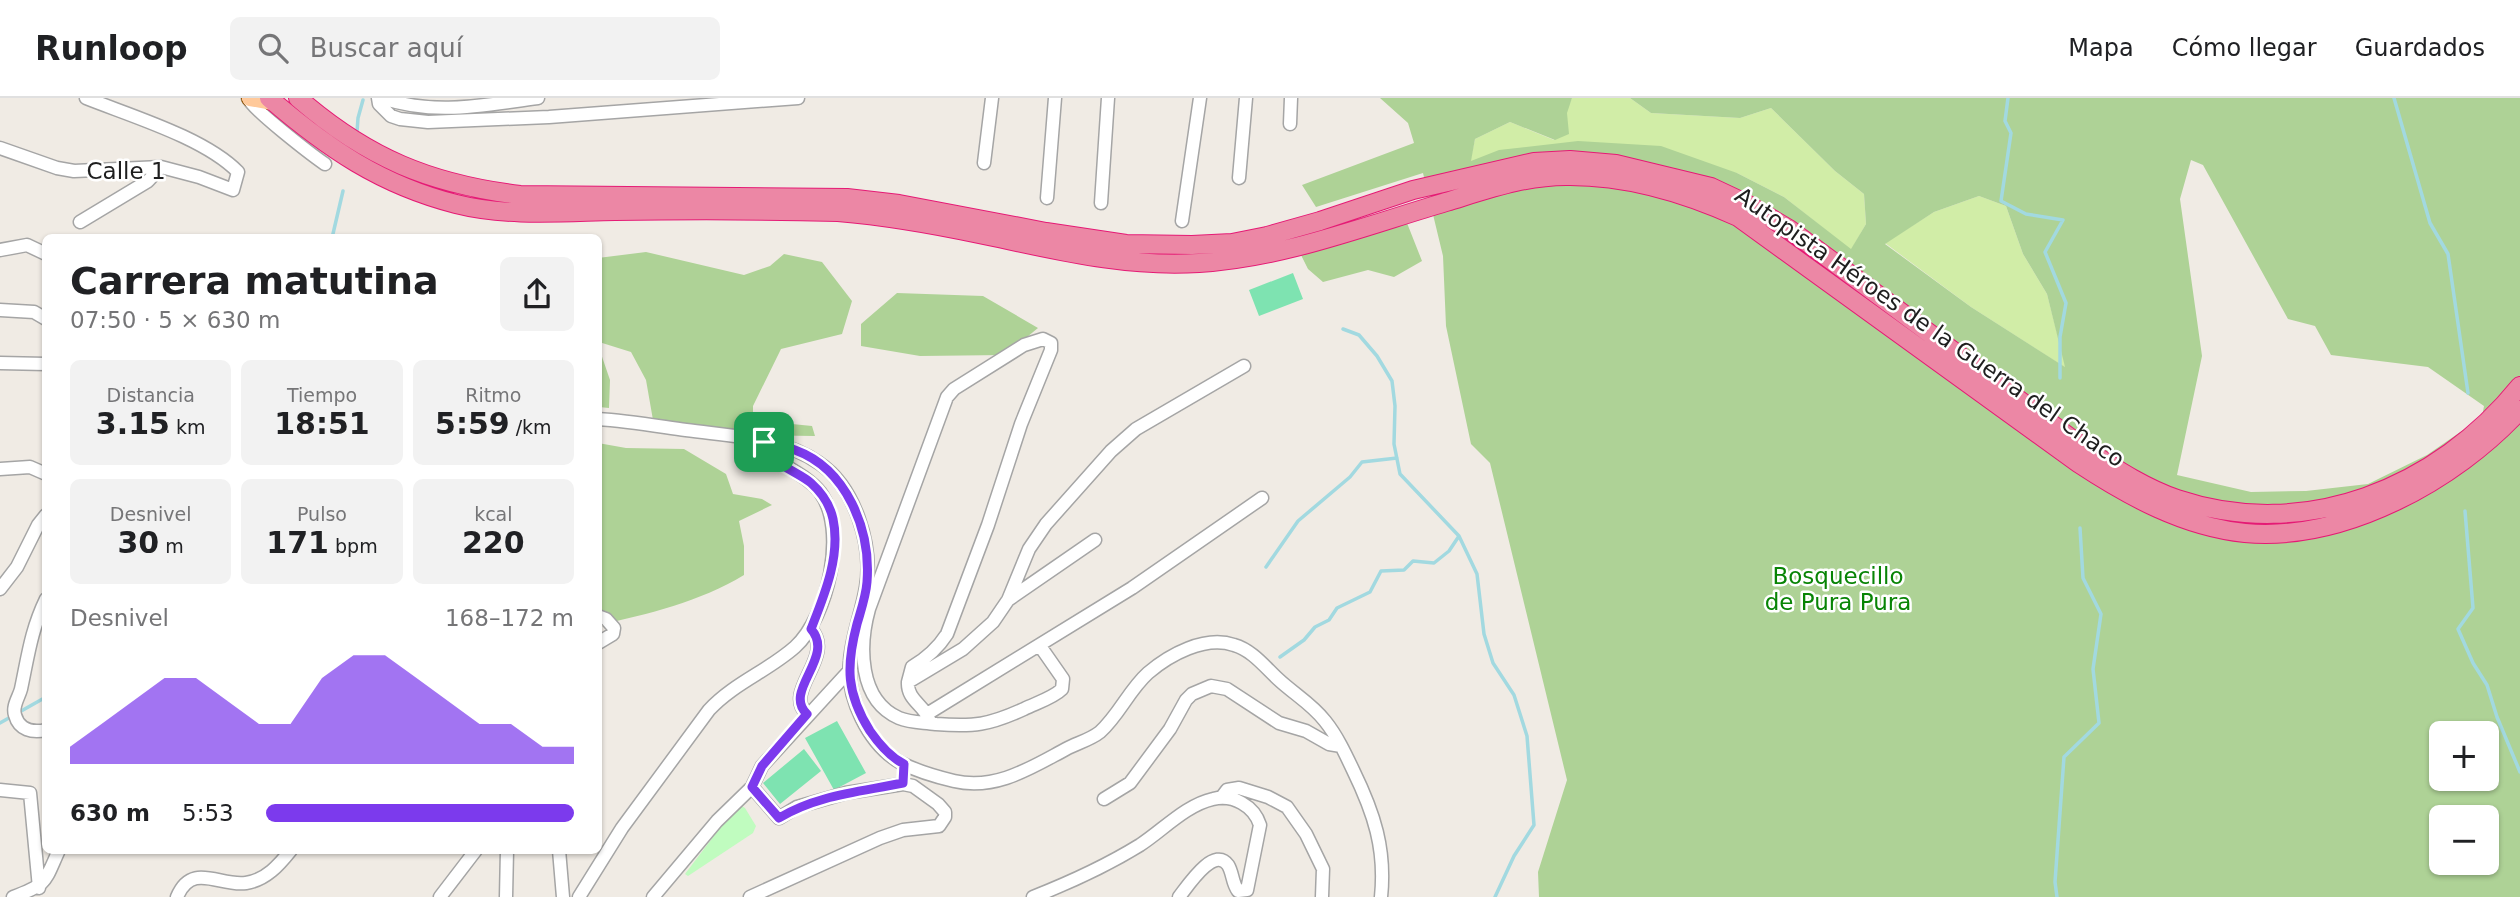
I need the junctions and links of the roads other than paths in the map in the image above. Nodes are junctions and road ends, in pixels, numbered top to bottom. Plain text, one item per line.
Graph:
1 (86, 98) edge
2 (240, 98) edge
3 (248, 98) edge
4 (298, 98) edge
5 (380, 98) edge
6 (538, 98) edge
7 (798, 98) edge
8 (992, 98) edge
9 (1055, 98) edge
10 (1108, 98) edge
11 (1200, 98) edge
12 (1246, 98) edge
13 (1292, 98) edge
14 (271, 100) edge
15 (1290, 124) dead end
16 (0, 148) edge
17 (984, 163) dead end
18 (325, 164) dead end
19 (161, 167) junction
20 (1239, 178) dead end
21 (1047, 198) dead end
22 (1101, 203) dead end
23 (1182, 220) dead end
24 (80, 222) dead end
25 (0, 250) edge
26 (42, 252) edge
27 (0, 310) edge
28 (42, 317) edge
29 (0, 363) edge
30 (42, 365) edge
31 (1244, 366) dead end
32 (2520, 386) edge
33 (2520, 410) edge
34 (602, 420) edge
35 (764, 442) junction
36 (0, 469) edge
37 (42, 472) edge
38 (1262, 498) dead end
39 (42, 519) edge
40 (1095, 540) dead end
41 (0, 589) edge
42 (1008, 600) junction
43 (42, 608) edge
44 (602, 617) edge
45 (811, 629) junction
46 (602, 641) edge
47 (1040, 646) junction
48 (849, 671) junction
49 (908, 682) junction
50 (807, 714) junction
51 (929, 718) junction
52 (42, 730) edge
53 (1341, 746) junction
54 (904, 764) junction
55 (903, 783) junction
56 (752, 787) junction
57 (0, 790) edge
58 (1221, 797) junction
59 (1104, 799) dead end
60 (57, 854) edge
61 (287, 854) edge
62 (471, 854) edge
63 (506, 854) edge
64 (559, 854) edge
65 (39, 888) junction
66 (13, 897) edge
67 (177, 897) edge
68 (440, 897) edge
69 (506, 897) edge
70 (563, 897) edge
71 (579, 897) edge
72 (653, 897) edge
73 (750, 897) edge
74 (1033, 897) edge
75 (1179, 897) edge
76 (1322, 897) edge
77 (1381, 897) edge

1 - 19 street, Calle 1
2 - 3 main road
3 - 14 main road
3 - 18 street
4 - 32 highway, Autopista Héroes de la Guerra del Chaco
5 - 6 street
5 - 7 street
8 - 17 street
9 - 21 street
10 - 22 street
11 - 23 street
12 - 20 street
13 - 15 street
14 - 33 highway, Autopista Héroes de la Guerra del Chaco
16 - 19 street, Calle 1
19 - 24 street
25 - 26 street
27 - 28 street
29 - 30 street
31 - 42 street
34 - 35 street
35 - 45 street
35 - 48 street
36 - 37 street
38 - 47 street
39 - 41 street
40 - 42 street
42 - 49 street
43 - 52 street
44 - 46 street
45 - 50 street
45 - 71 street
47 - 51 street
47 - 51 street
48 - 50 street
48 - 54 street
49 - 51 street
49 - 51 street
50 - 56 street
53 - 54 street
53 - 59 street
53 - 77 street
54 - 55 street
55 - 56 street
55 - 73 street
56 - 72 street
57 - 65 street
58 - 74 street
58 - 75 street
58 - 76 street
60 - 65 street
61 - 67 street
62 - 68 street
63 - 69 street
64 - 70 street
65 - 66 street

